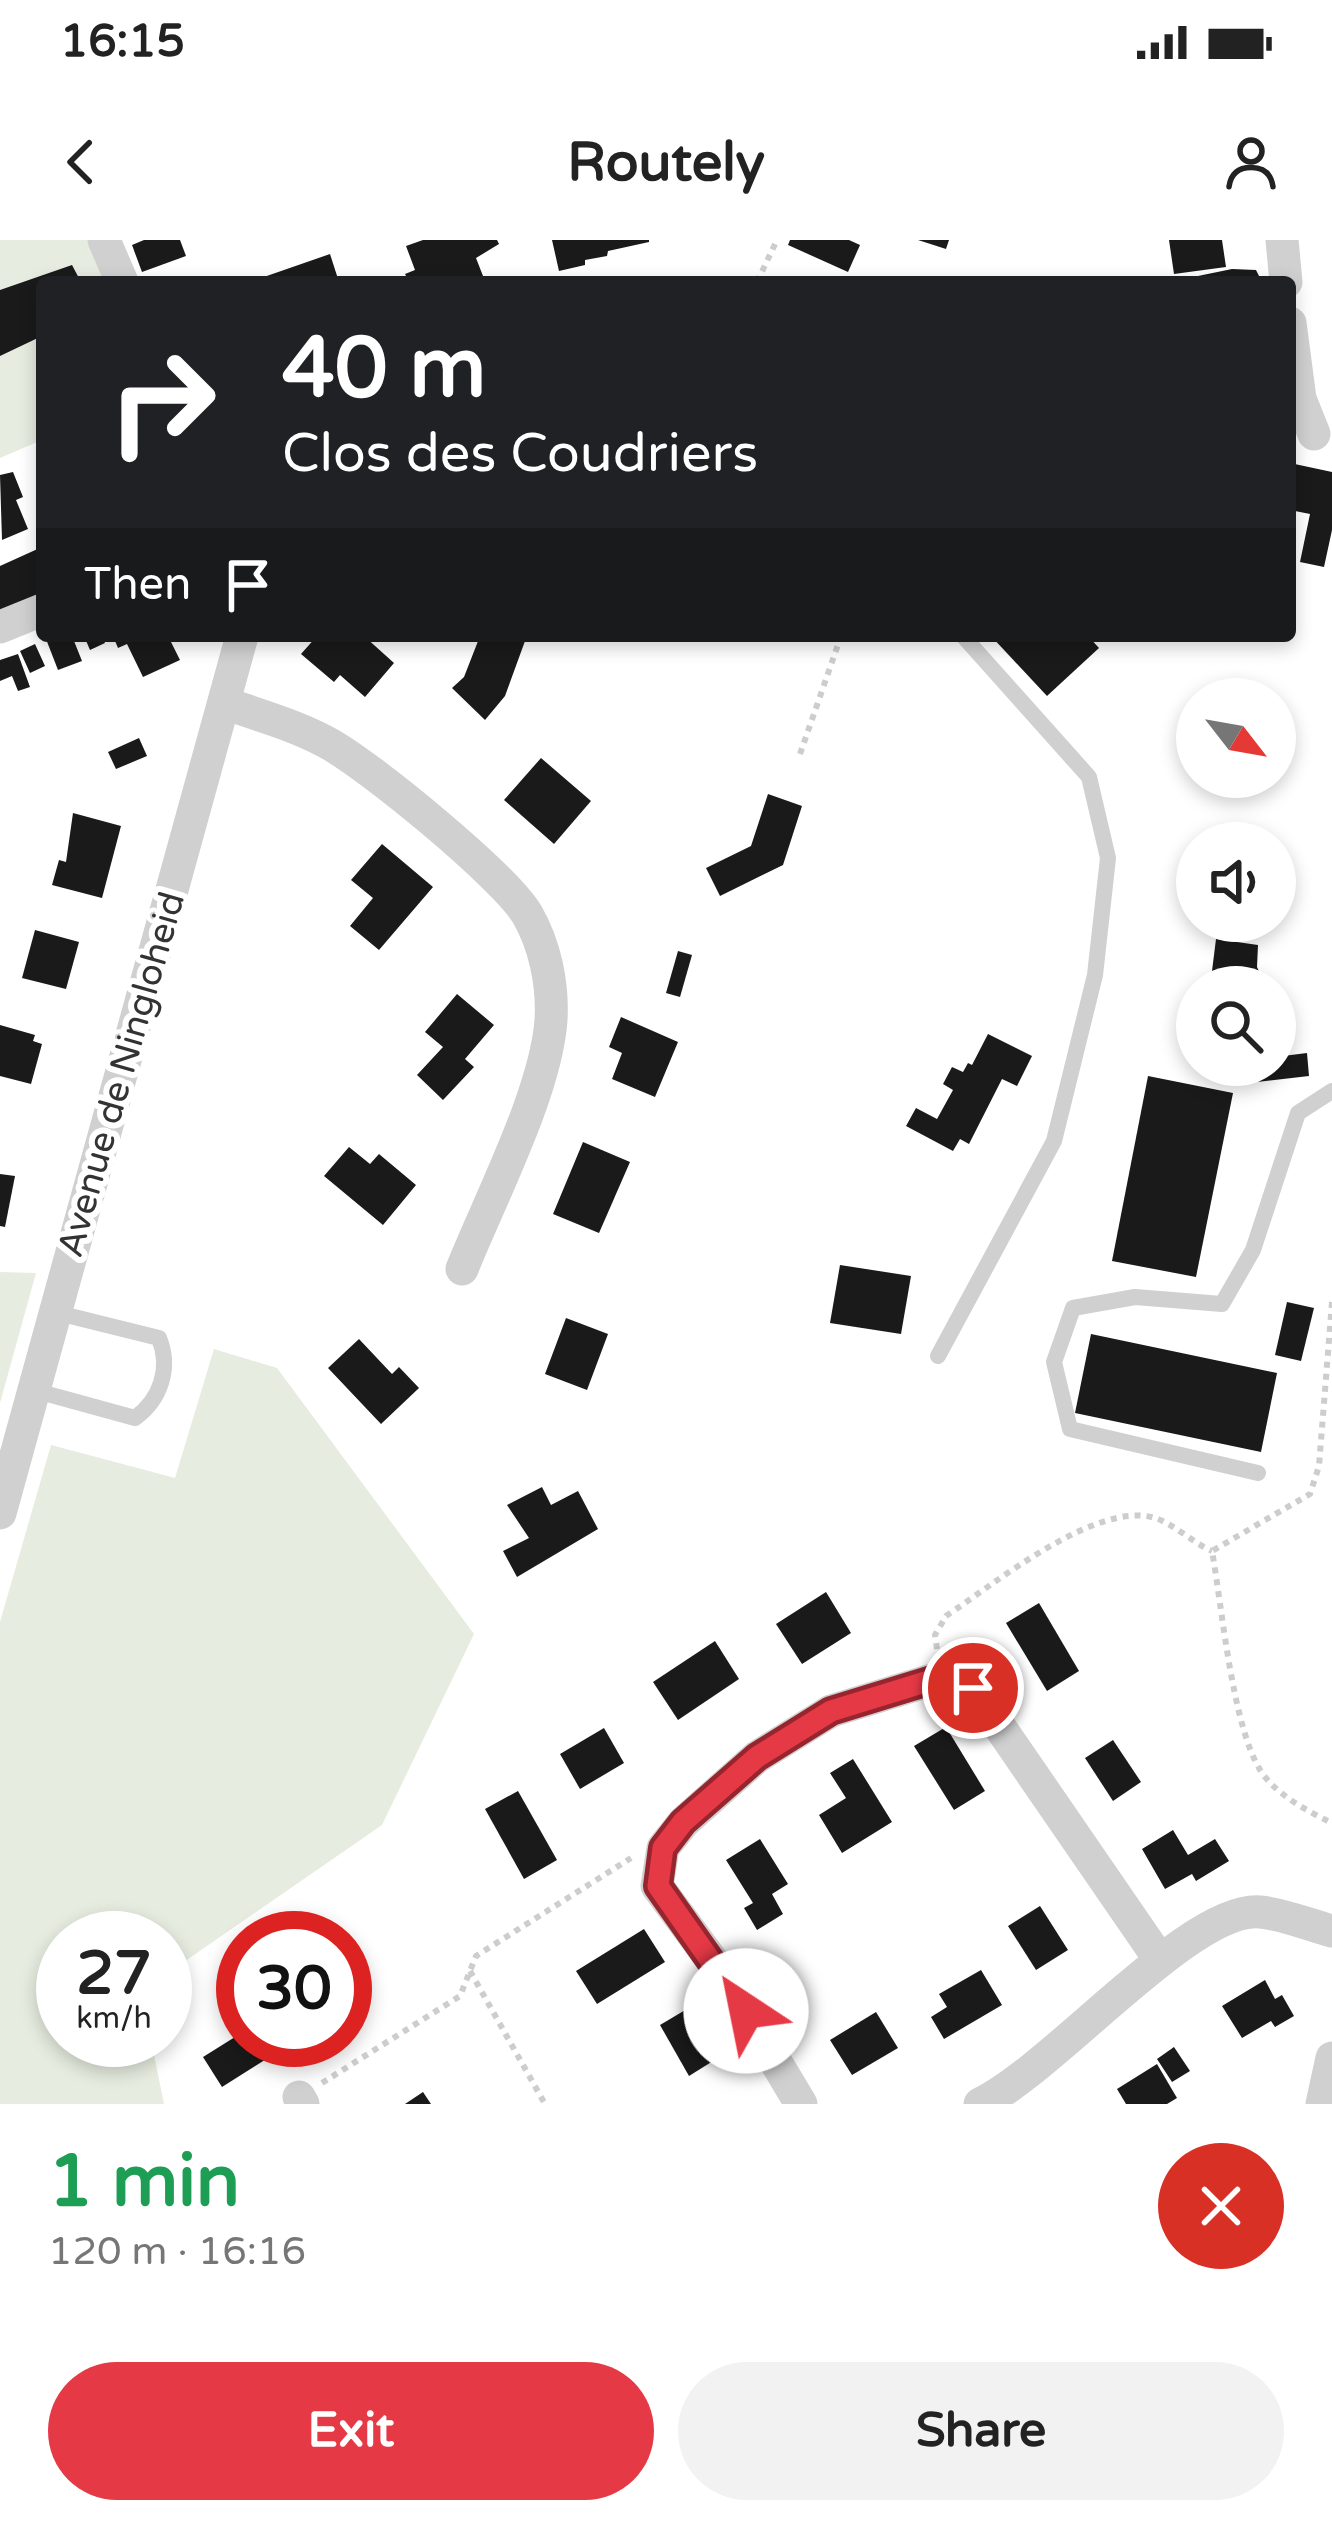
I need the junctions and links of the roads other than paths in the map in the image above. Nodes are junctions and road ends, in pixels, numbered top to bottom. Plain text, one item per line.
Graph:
1 (104, 240) edge
2 (1282, 240) edge
3 (119, 276) edge
4 (1285, 276) edge
5 (1296, 369) edge
6 (1312, 438) edge
7 (36, 612) edge
8 (0, 627) edge
9 (240, 642) edge
10 (968, 642) edge
11 (224, 703) junction
12 (1332, 1091) edge
13 (462, 1269) dead end
14 (54, 1312) junction
15 (938, 1356) dead end
16 (33, 1390) junction
17 (1258, 1473) dead end
18 (0, 1513) edge
19 (1332, 1931) edge
20 (1160, 1960) junction
21 (1332, 2058) edge
22 (801, 2104) edge
23 (980, 2104) edge
24 (1322, 2104) edge

1 - 3 street
2 - 4 street
5 - 6 street
7 - 8 street
9 - 11 street, Avenue de Ningloheid
10 - 15 lane
11 - 13 street
11 - 14 street, Avenue de Ningloheid
12 - 17 lane
14 - 16 street, Avenue de Ningloheid
14 - 16 lane
16 - 18 street, Avenue de Ningloheid
19 - 20 street
20 - 22 street
20 - 23 street
21 - 24 street

